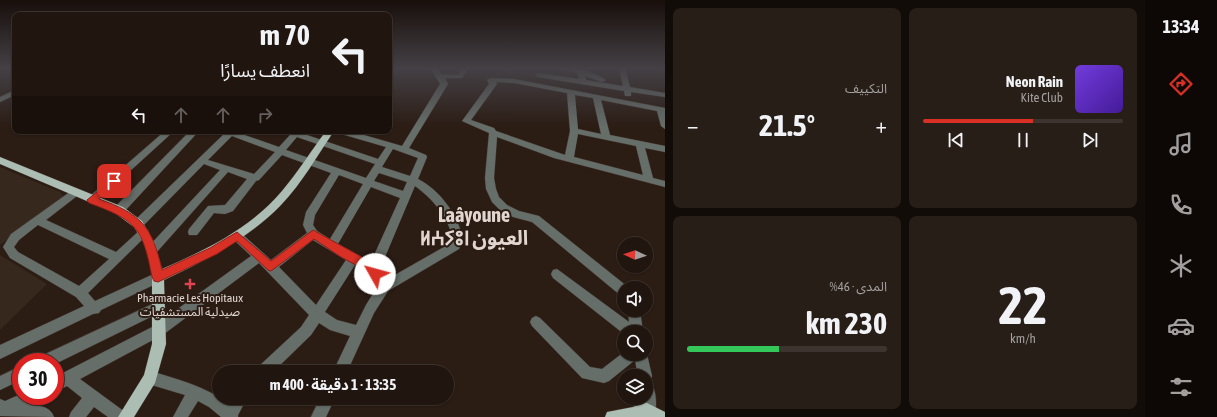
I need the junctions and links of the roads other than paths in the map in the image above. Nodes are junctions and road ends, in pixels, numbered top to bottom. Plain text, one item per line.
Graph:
1 (442, 87) edge
2 (490, 87) edge
3 (547, 87) edge
4 (606, 87) edge
5 (621, 87) edge
6 (624, 88) junction
7 (571, 92) junction
8 (12, 94) edge
9 (665, 95) edge
10 (597, 98) junction
11 (0, 100) edge
12 (609, 100) junction
13 (630, 103) junction
14 (662, 109) edge
15 (665, 126) edge
16 (574, 131) junction
17 (493, 133) junction
18 (167, 134) edge
19 (192, 134) edge
20 (226, 134) edge
21 (233, 134) edge
22 (296, 134) joint
23 (328, 134) edge
24 (352, 134) edge
25 (606, 138) junction
26 (321, 143) junction
27 (640, 144) junction
28 (391, 145) junction
29 (404, 149) junction
30 (665, 149) edge
31 (281, 152) junction
32 (569, 159) junction
33 (0, 160) edge
34 (203, 161) junction
35 (308, 162) junction
36 (379, 166) junction
37 (226, 169) junction
38 (337, 171) junction
39 (253, 178) junction
40 (412, 180) junction
41 (649, 180) junction
42 (369, 182) junction
43 (665, 184) edge
44 (74, 193) junction
45 (406, 196) junction
46 (92, 200) junction
47 (199, 200) junction
48 (212, 209) junction
49 (119, 210) junction
50 (37, 220) junction
51 (141, 229) junction
52 (193, 232) dead end
53 (313, 234) junction
54 (237, 236) junction
55 (332, 246) junction
56 (152, 250) junction
57 (259, 256) junction
58 (118, 258) junction
59 (353, 259) junction
60 (271, 267) junction
61 (374, 269) junction
62 (557, 274) dead end
63 (158, 277) junction
64 (617, 285) edge
65 (384, 287) junction
66 (80, 292) junction
67 (159, 307) junction
68 (95, 309) junction
69 (317, 314) junction
70 (536, 322) dead end
71 (623, 325) edge
72 (159, 330) junction
73 (359, 332) junction
74 (0, 352) edge
75 (63, 353) edge
76 (623, 361) edge
77 (270, 365) edge
78 (343, 365) edge
79 (12, 377) edge
80 (150, 378) junction
81 (64, 380) edge
82 (0, 383) edge
83 (64, 383) edge
84 (195, 392) junction
85 (93, 397) junction
86 (12, 405) edge
87 (236, 405) edge
88 (324, 405) edge
89 (648, 405) edge
90 (1, 410) edge
91 (649, 415) edge
92 (42, 416) edge
93 (229, 416) edge
94 (76, 417) edge
95 (120, 417) edge
96 (125, 417) edge
97 (180, 417) edge
98 (318, 417) edge
99 (612, 417) edge

1 - 29 street
2 - 17 street
3 - 7 street
4 - 12 street
5 - 6 street
6 - 9 street
6 - 13 street
7 - 10 street
7 - 16 street
8 - 11 street
10 - 12 street
10 - 25 street
12 - 13 street
13 - 14 street
14 - 15 street
16 - 25 street
16 - 32 street
17 - 32 street
17 - 64 street
18 - 46 street
19 - 49 street
20 - 34 street
21 - 31 street
22 - 26 street
22 - 31 street
23 - 26 main road
24 - 28 street
25 - 27 street
26 - 35 main road
26 - 36 street
27 - 30 street
27 - 41 street
28 - 29 street
28 - 36 street
29 - 40 street
31 - 35 street
31 - 39 street
32 - 41 street
33 - 44 main road
34 - 37 street
34 - 51 street
35 - 38 street
35 - 54 main road
36 - 40 street
36 - 42 street
37 - 39 street
37 - 47 street
38 - 42 street
38 - 53 street
39 - 48 street
40 - 45 street
40 - 65 street
41 - 43 street
42 - 45 street
42 - 55 street
44 - 46 main road
44 - 50 street
45 - 61 street
46 - 49 main road
47 - 48 street
47 - 56 street
48 - 52 street
49 - 51 main road
50 - 58 street
50 - 66 street
51 - 56 main road
51 - 58 street
53 - 55 street
53 - 60 street
54 - 57 street
54 - 63 main road
55 - 59 street
56 - 63 main road
57 - 60 street
57 - 72 street
58 - 66 street
59 - 61 street
59 - 69 street
60 - 69 street
61 - 65 street
62 - 71 street
63 - 67 main road
63 - 68 street
65 - 73 street
66 - 68 street
67 - 72 main road
67 - 75 street
68 - 74 street
69 - 73 street
69 - 77 street
70 - 76 street
72 - 80 main road
72 - 81 street
73 - 78 street
79 - 82 street
80 - 84 street
80 - 96 main road
83 - 85 street
84 - 93 street
84 - 97 street
85 - 94 street
85 - 95 street
86 - 90 street
87 - 93 street
88 - 98 street
89 - 91 street
90 - 92 street
91 - 99 main road

